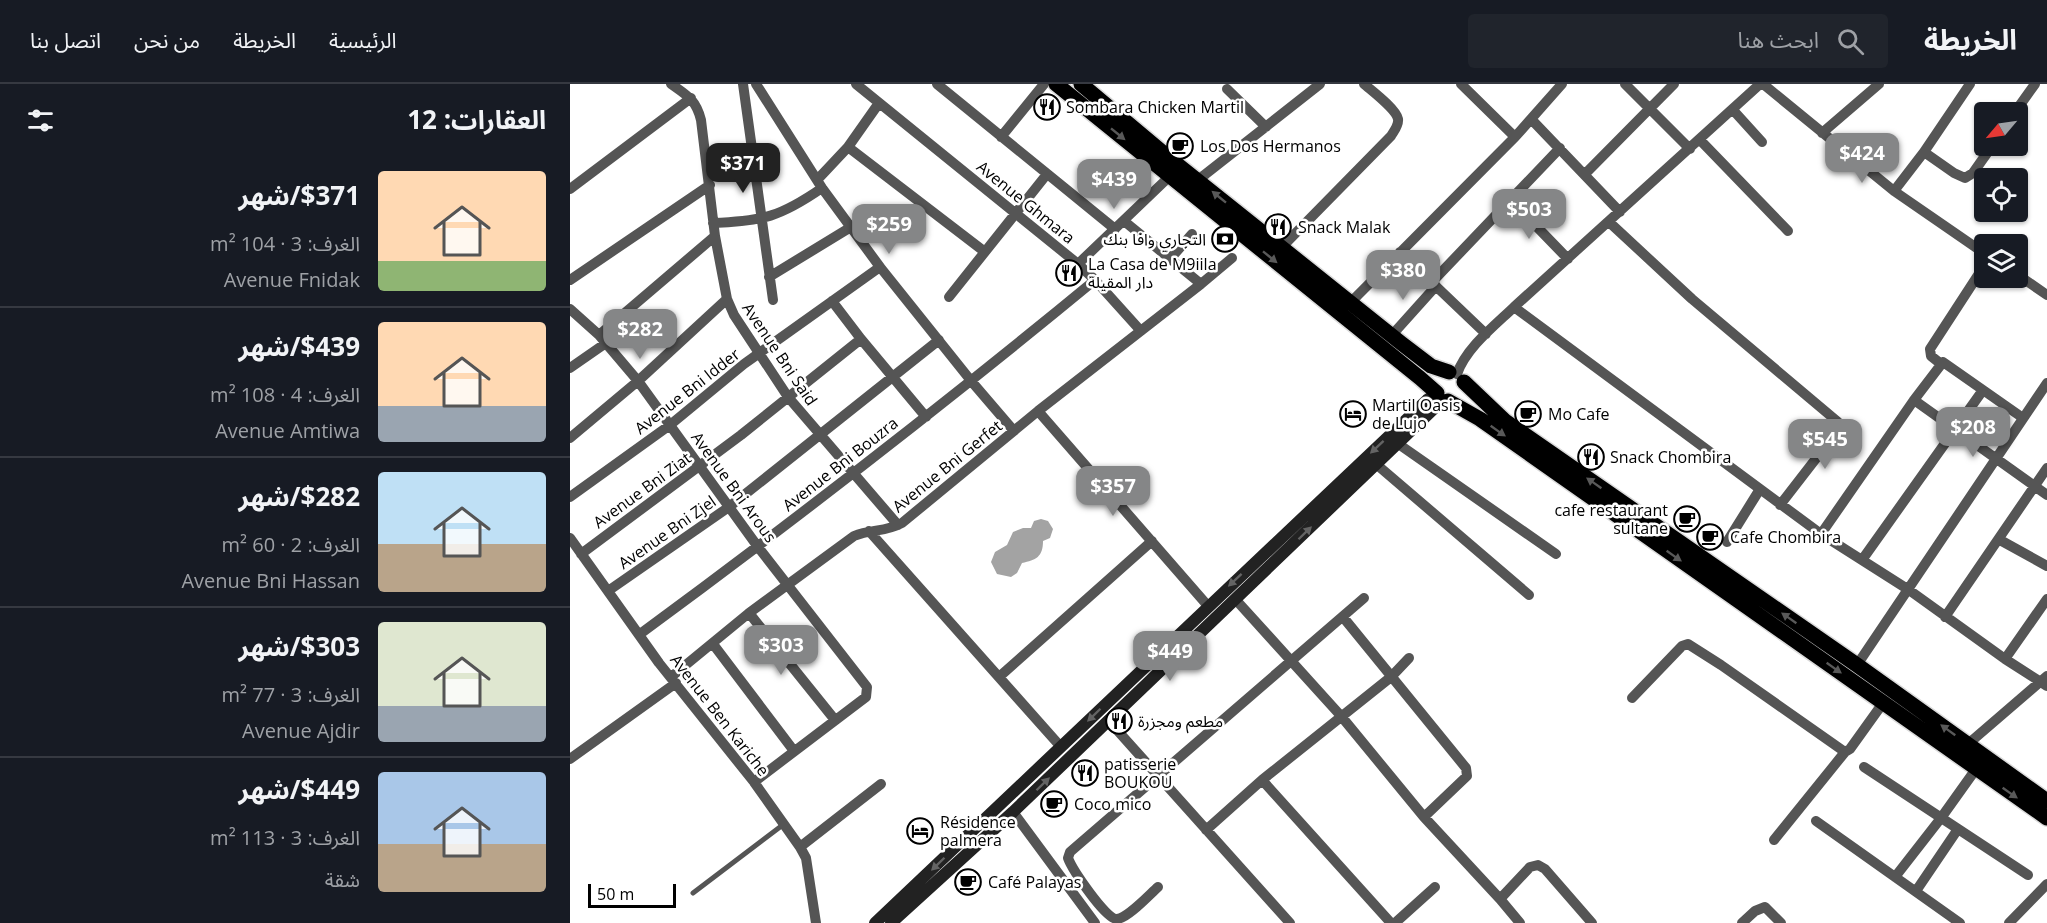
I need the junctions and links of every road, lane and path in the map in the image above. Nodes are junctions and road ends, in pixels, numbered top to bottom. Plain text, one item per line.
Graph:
1 (671, 84) edge
2 (743, 84) edge
3 (756, 84) edge
4 (856, 84) edge
5 (937, 84) edge
6 (1044, 84) edge
7 (1056, 84) edge
8 (1081, 84) edge
9 (1320, 84) edge
10 (1364, 84) edge
11 (1461, 84) edge
12 (1562, 84) edge
13 (1625, 84) edge
14 (1674, 84) edge
15 (1762, 84) edge
16 (1879, 84) edge
17 (1970, 84) edge
18 (2035, 84) edge
19 (1227, 89) dead end
20 (691, 98) junction
21 (2022, 102) edge
22 (879, 103) junction
23 (1650, 109) junction
24 (1733, 110) junction
25 (1531, 119) junction
26 (1266, 127) junction
27 (1822, 133) junction
28 (1515, 136) junction
29 (1001, 137) junction
30 (1700, 140) junction
31 (1762, 142) dead end
32 (848, 147) junction
33 (1560, 148) junction
34 (1690, 149) junction
35 (1924, 152) junction
36 (1985, 156) edge
37 (1047, 174) junction
38 (1585, 174) junction
39 (1170, 176) junction
40 (1198, 180) junction
41 (820, 184) junction
42 (710, 185) junction
43 (570, 189) edge
44 (1894, 191) junction
45 (1511, 200) junction
46 (1016, 212) junction
47 (1620, 212) junction
48 (761, 220) junction
49 (1124, 221) junction
50 (1609, 222) junction
51 (713, 223) junction
52 (851, 227) junction
53 (1115, 229) junction
54 (1788, 231) dead end
55 (1192, 234) dead end
56 (715, 236) junction
57 (1974, 246) edge
58 (1282, 247) junction
59 (985, 252) junction
60 (1400, 252) junction
61 (1232, 258) dead end
62 (1170, 259) junction
63 (1568, 259) junction
64 (1078, 264) junction
65 (880, 267) junction
66 (769, 277) junction
67 (570, 280) edge
68 (1095, 280) junction
69 (1974, 281) edge
70 (2028, 281) edge
71 (1201, 284) junction
72 (1434, 284) junction
73 (2046, 291) edge
74 (949, 297) dead end
75 (727, 299) junction
76 (773, 300) dead end
77 (832, 301) junction
78 (1351, 302) junction
79 (1514, 307) junction
80 (570, 310) edge
81 (1140, 330) junction
82 (1486, 334) junction
83 (1392, 335) junction
84 (602, 339) junction
85 (861, 339) junction
86 (939, 340) junction
87 (759, 354) junction
88 (1941, 364) junction
89 (570, 368) edge
90 (893, 376) junction
91 (1456, 376) junction
92 (638, 381) junction
93 (972, 382) junction
94 (2047, 383) edge
95 (1983, 390) junction
96 (788, 397) junction
97 (1441, 397) junction
98 (1914, 400) junction
99 (1038, 411) junction
100 (926, 417) junction
101 (2023, 418) junction
102 (670, 425) junction
103 (1957, 429) junction
104 (1014, 431) junction
105 (820, 434) junction
106 (570, 438) edge
107 (1397, 442) junction
108 (1997, 459) junction
109 (1376, 464) junction
110 (699, 467) junction
111 (2047, 468) edge
112 (853, 473) junction
113 (2035, 486) junction
114 (1760, 489) junction
115 (2047, 495) edge
116 (570, 497) edge
117 (1780, 505) junction
118 (729, 507) junction
119 (898, 525) junction
120 (869, 531) junction
121 (1821, 534) junction
122 (570, 538) edge
123 (2000, 540) junction
124 (1152, 541) junction
125 (1727, 542) dead end
126 (758, 547) junction
127 (581, 554) junction
128 (1556, 554) dead end
129 (1862, 560) junction
130 (2047, 566) edge
131 (788, 584) junction
132 (1909, 590) junction
133 (608, 591) junction
134 (1529, 595) dead end
135 (1364, 598) dead end
136 (2047, 599) edge
137 (1236, 600) junction
138 (1208, 606) junction
139 (749, 613) junction
140 (1343, 617) junction
141 (1945, 617) junction
142 (640, 634) junction
143 (713, 644) junction
144 (1409, 658) dead end
145 (2005, 658) junction
146 (1291, 660) junction
147 (1857, 665) junction
148 (999, 677) junction
149 (1391, 677) junction
150 (674, 680) junction
151 (2045, 681) edge
152 (1632, 698) dead end
153 (1884, 703) junction
154 (1341, 716) junction
155 (835, 720) junction
156 (1108, 720) junction
157 (1968, 744) junction
158 (1061, 747) junction
159 (794, 751) junction
160 (1845, 752) junction
161 (570, 759) edge
162 (1864, 767) dead end
163 (1976, 769) junction
164 (1158, 776) junction
165 (1262, 780) junction
166 (754, 782) junction
167 (881, 784) dead end
168 (2047, 801) edge
169 (1013, 812) junction
170 (1424, 817) junction
171 (1941, 818) junction
172 (2047, 818) edge
173 (1816, 821) dead end
174 (784, 824) junction
175 (1958, 829) junction
176 (1206, 830) junction
177 (1774, 840) dead end
178 (800, 847) junction
179 (2028, 875) dead end
180 (1895, 877) junction
181 (2047, 884) edge
182 (1158, 887) dead end
183 (1435, 887) dead end
184 (1916, 891) junction
185 (693, 893) dead end
186 (1500, 898) junction
187 (1288, 922) edge
188 (816, 923) edge
189 (875, 923) edge
190 (891, 923) edge
191 (1095, 923) edge
192 (1393, 923) edge
193 (1520, 923) edge
194 (1592, 923) edge
195 (1742, 923) edge
196 (1781, 923) edge
197 (1960, 923) edge
198 (2009, 923) edge

1 - 20 street
2 - 48 street
3 - 41 street
4 - 22 street, Avenue Ghmara
5 - 29 street
6 - 29 street
7 -> 39 main road
8 - 40 main road
9 - 26 street
10 - 58 street
11 - 28 street
12 - 25 street
13 - 23 street
14 - 23 street
15 - 24 street
15 - 27 street
16 - 27 street
17 - 35 street
18 - 21 street
19 - 26 street
20 - 42 street, Avenue Bni Said
20 - 43 street
22 - 32 street
22 - 46 street, Avenue Ghmara
23 - 34 street
23 - 38 street
24 - 30 street
24 - 31 street
25 - 28 street
25 - 33 street
26 - 40 street
27 - 44 street
28 - 60 street
29 - 37 street
30 - 34 street
30 - 54 street
32 - 41 street
32 - 59 street
33 - 38 street
33 - 45 street
34 - 47 street
35 - 36 street
35 - 44 street
37 - 46 street
37 - 53 street
38 - 47 street
39 - 49 street
39 -> 97 main road
58 -> 40 main road
41 - 48 street
41 - 52 street
42 - 51 street, Avenue Bni Said
42 - 67 street
44 - 57 street
45 - 63 street
45 - 72 street
46 - 59 street
46 - 64 street, Avenue Ghmara
47 - 50 street
48 - 51 street
48 - 66 street
49 - 53 street
49 - 62 street
50 - 63 street
50 - 117 street
51 - 56 street, Avenue Bni Said
52 - 65 street
52 - 66 street
53 - 64 street
55 - 62 street
56 - 75 street, Avenue Bni Said
56 - 84 street
58 - 78 main road
59 - 74 street
60 - 72 street
60 - 78 street
61 - 71 street, Avenue Bni Gerfet
62 - 71 street
63 - 79 street
64 - 68 street, Avenue Ghmara
65 - 77 street, Avenue Bni Idder
65 - 86 street
66 - 76 street
68 - 81 street, Avenue Ghmara
68 - 93 street, Avenue Bni Bouzra
69 - 88 street
70 - 73 street
71 - 81 street, Avenue Bni Gerfet
72 - 82 street
72 - 83 street
75 - 87 street, Avenue Bni Said
75 - 92 street
77 - 85 street
77 - 87 street, Avenue Bni Idder
78 - 83 main road
79 - 82 street
79 - 114 street
80 - 84 street, Avenue Bni Arous
81 - 99 street, Avenue Bni Gerfet
82 - 91 street
83 - 91 main road
84 - 89 street
84 - 92 street, Avenue Bni Arous
85 - 90 street
85 - 96 street, Avenue Bni Ziat
86 - 90 street, Avenue Bni Zjel
86 - 93 street
87 - 96 street, Avenue Bni Said
87 - 102 street, Avenue Bni Idder
88 - 95 street
88 - 98 street
90 - 100 street
90 - 105 street, Avenue Bni Zjel
91 - 97 main road
91 - 97 main road
147 -> 91 main road
92 - 102 street, Avenue Bni Arous
92 - 106 street
93 - 100 street, Avenue Bni Bouzra
93 - 104 street
94 - 101 street
95 - 101 street
95 - 103 street
96 - 105 street, Avenue Bni Said
96 - 110 street, Avenue Bni Ziat
97 - 107 street
97 -> 138 street
97 -> 153 main road
98 - 103 street
98 - 121 street
99 - 104 street, Avenue Bni Gerfet
99 - 124 street
100 - 112 street, Avenue Bni Bouzra
101 - 108 street
102 - 110 street, Avenue Bni Arous
102 - 116 street, Avenue Bni Idder
103 - 108 street
103 - 129 street
104 - 119 street, Avenue Bni Gerfet
105 - 112 street, Avenue Bni Said
105 - 118 street, Avenue Bni Zjel
107 - 109 street
107 - 128 street
108 - 113 street
108 - 132 street
109 - 134 street
137 -> 109 street
110 - 118 street, Avenue Bni Arous
110 - 127 street, Avenue Bni Ziat
111 - 113 street
112 - 119 street, Avenue Bni Said
112 - 126 street, Avenue Bni Bouzra
113 - 115 street
113 - 123 street
114 - 117 street
114 - 125 street
117 - 121 street
118 - 126 street, Avenue Bni Arous
118 - 133 street, Avenue Bni Zjel
119 - 120 street, Avenue Bni Gerfet
120 - 131 street, Avenue Bni Gerfet
120 - 148 street
121 - 129 street
122 - 127 street, Avenue Ben Kariche
123 - 130 street
123 - 141 street
124 - 138 street
124 - 148 street
126 - 131 street, Avenue Bni Arous
126 - 142 street, Avenue Bni Bouzra
127 - 133 street, Avenue Ben Kariche
129 - 132 street
131 - 139 street, Avenue Bni Gerfet
131 - 155 street, Avenue Bni Arous
132 - 141 street
132 - 147 street
133 - 142 street, Avenue Ben Kariche
135 - 140 street
136 - 145 street
137 - 146 street
137 - 156 street
138 -> 158 street
139 - 143 street, Avenue Bni Gerfet
139 - 155 street
140 - 146 street
140 - 149 street
141 - 145 street
142 - 150 street, Avenue Ben Kariche
143 - 150 street, Avenue Bni Gerfet
143 - 159 street
144 - 149 street
145 - 151 street
146 - 154 street
146 - 164 street
157 -> 147 main road
148 - 158 street
149 - 154 street
149 - 170 street
150 - 161 street, Avenue Bni Gerfet
150 - 166 street, Avenue Ben Kariche
151 - 157 street
152 - 160 street
153 - 160 street
153 - 163 main road
154 - 165 street
154 - 170 street
155 - 159 street
156 - 164 street
169 -> 156 street
157 - 168 main road
158 -> 189 street
159 - 166 street
160 - 177 street
162 - 171 street
163 - 171 street
163 -> 172 main road
164 - 176 street
164 - 182 street
165 - 176 street
165 - 192 street
166 - 174 street, Avenue Ben Kariche
167 - 178 street
169 - 190 street
169 - 191 street
170 - 186 street
171 - 175 street
171 - 180 street
173 - 180 street
174 - 178 street, Avenue Ben Kariche
174 - 185 lane
175 - 179 street
175 - 184 street
176 - 187 street
178 - 188 street, Avenue Ben Kariche
180 - 184 street
181 - 198 street
183 - 192 street
184 - 197 street
186 - 193 street
186 - 194 street
195 - 196 street

